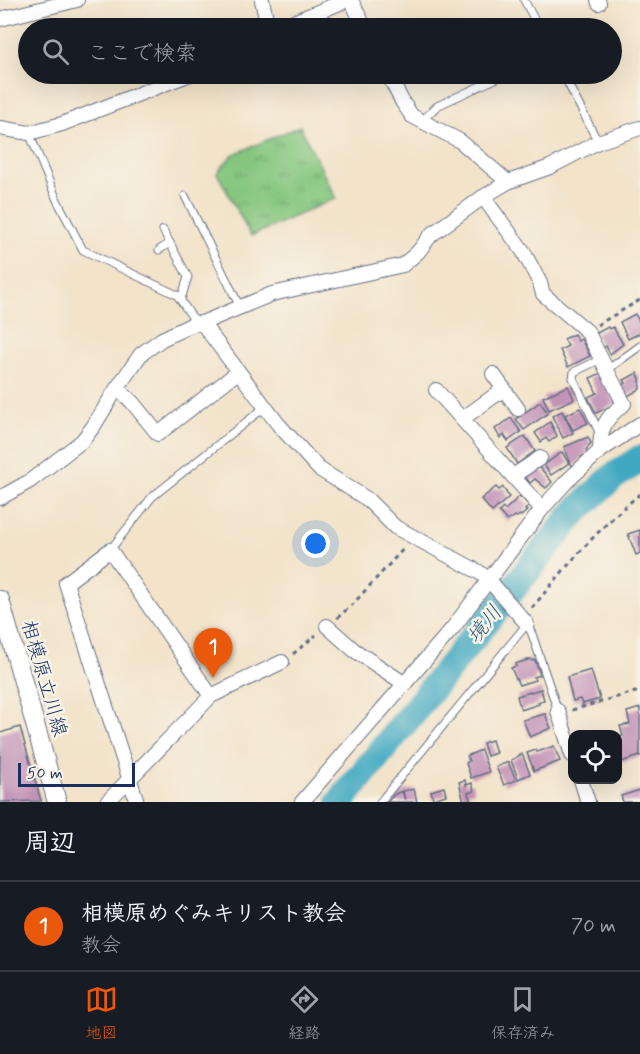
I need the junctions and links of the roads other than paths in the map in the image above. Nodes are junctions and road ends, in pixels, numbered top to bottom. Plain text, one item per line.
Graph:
1 (77, 0) edge
2 (262, 0) edge
3 (349, 0) edge
4 (524, 0) edge
5 (266, 18) edge
6 (304, 18) edge
7 (359, 18) edge
8 (534, 18) edge
9 (0, 19) edge
10 (164, 84) edge
11 (393, 84) edge
12 (484, 84) edge
13 (568, 84) edge
14 (422, 121) junction
15 (640, 128) edge
16 (0, 129) edge
17 (29, 133) junction
18 (598, 142) junction
19 (508, 182) junction
20 (185, 196) dead end
21 (483, 197) junction
22 (164, 230) dead end
23 (171, 243) junction
24 (159, 250) dead end
25 (181, 299) junction
26 (240, 307) junction
27 (202, 323) junction
28 (640, 346) edge
29 (604, 364) junction
30 (238, 372) junction
31 (493, 374) dead end
32 (117, 388) junction
33 (504, 389) junction
34 (436, 390) dead end
35 (265, 407) junction
36 (518, 409) dead end
37 (462, 419) junction
38 (640, 424) edge
39 (600, 434) junction
40 (600, 451) junction
41 (540, 458) dead end
42 (513, 476) junction
43 (0, 498) edge
44 (542, 509) junction
45 (110, 550) junction
46 (490, 582) junction
47 (0, 600) edge
48 (524, 620) junction
49 (327, 626) road end
50 (282, 662) road end
51 (405, 684) junction
52 (211, 696) junction
53 (558, 712) joint
54 (568, 741) edge
55 (129, 778) junction
56 (582, 784) edge
57 (57, 802) edge
58 (107, 802) edge
59 (136, 802) edge
60 (302, 802) edge
61 (380, 802) edge
62 (588, 802) edge

1 - 9 street
2 - 5 street
3 - 6 street
3 - 7 street
4 - 8 lane
10 - 17 street
11 - 14 street
12 - 14 lane
13 - 18 lane
14 - 19 street
15 - 18 street
16 - 17 street
17 - 25 lane
18 - 19 street
19 - 21 street
20 - 26 lane
21 - 26 street
21 - 29 street
22 - 23 lane
23 - 24 lane
23 - 25 lane
25 - 27 lane
26 - 27 street
27 - 30 street
27 - 32 street
28 - 29 lane
29 - 39 street
29 - 39 lane
30 - 32 street
30 - 35 street
31 - 33 street
32 - 43 street
33 - 36 street
33 - 37 street
34 - 37 street
35 - 45 lane
35 - 46 street
37 - 42 street
38 - 40 street
39 - 40 street
40 - 44 street
41 - 42 street
42 - 44 street
44 - 46 street
45 - 52 street
45 - 55 street
46 - 48 street
46 - 51 street
47 - 57 main road, 相模原立川線
48 - 53 lane
48 - 61 lane
49 - 51 street
50 - 52 street
51 - 60 street
52 - 55 street
53 - 54 street
55 - 58 street
55 - 59 street
56 - 62 street

